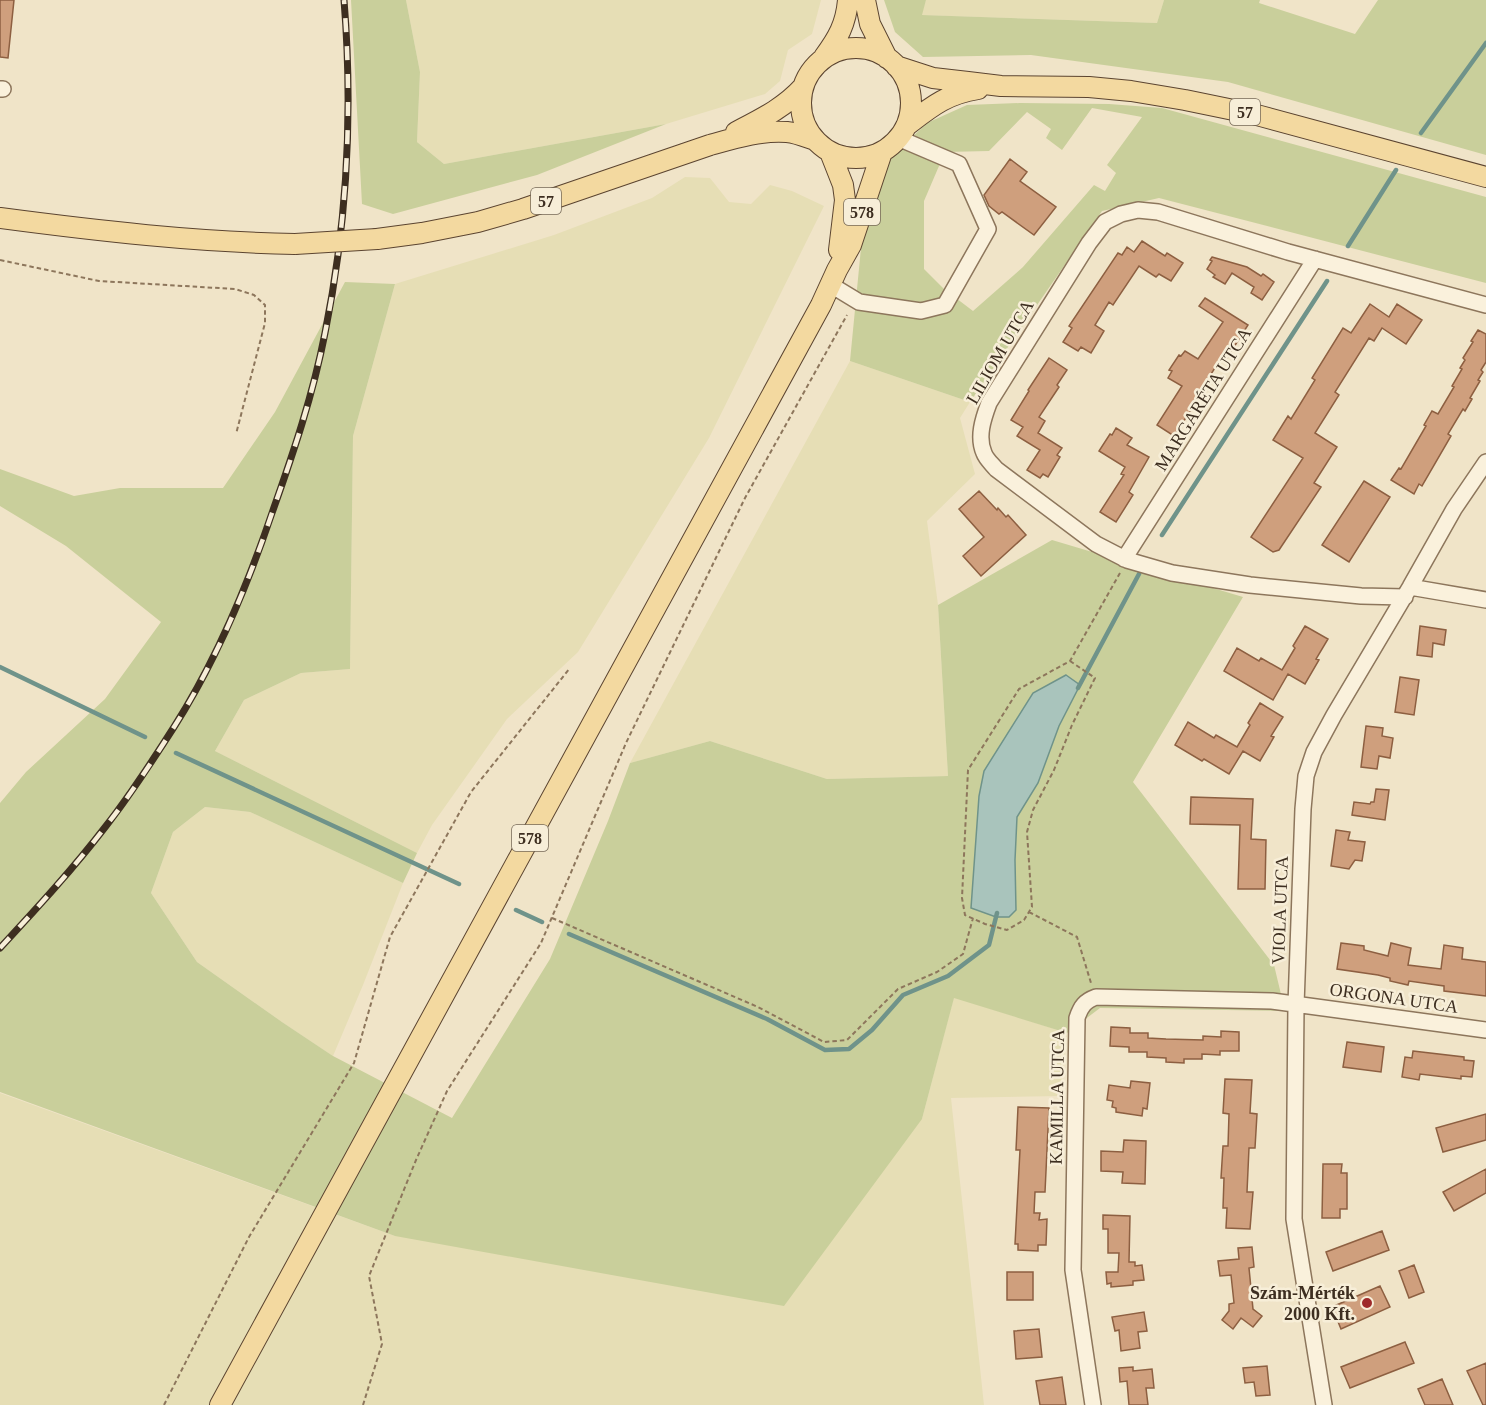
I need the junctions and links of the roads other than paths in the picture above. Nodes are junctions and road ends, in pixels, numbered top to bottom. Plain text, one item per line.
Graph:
1 (848, 0) edge
2 (865, 0) edge
3 (822, 60) junction
4 (892, 62) junction
5 (1001, 86) junction
6 (803, 87) junction
7 (902, 132) junction
8 (711, 145) junction
9 (823, 146) junction
10 (882, 152) junction
11 (1486, 177) edge
12 (0, 218) edge
13 (1315, 259) junction
14 (834, 277) junction
15 (1486, 305) edge
16 (1486, 462) edge
17 (1126, 560) junction
18 (1408, 592) junction
19 (1486, 600) edge
20 (1296, 1005) junction
21 (1486, 1030) edge
22 (220, 1405) edge
23 (1093, 1405) edge
24 (1324, 1405) edge

1 - 3 main road
2 - 4 main road
3 - 4 main road, 57
3 - 6 main road, 57
4 - 5 main road, 57
4 - 7 main road
5 - 7 main road, 57
5 - 11 main road, 57
6 - 8 main road, 57
6 - 9 main road
7 - 10 main road, 57
7 - 14 street
8 - 9 main road, 57
8 - 12 main road, 57, bridge
9 - 10 main road, 57
9 - 14 main road, 578
10 - 14 main road, 578
13 - 15 street, LILIOM UTCA
13 - 17 street, MARGARÉTA UTCA
13 - 17 street, LILIOM UTCA
14 - 22 main road, 578
16 - 18 street, VIOLA UTCA
17 - 18 street, LILIOM UTCA
18 - 19 street, LILIOM UTCA
18 - 20 street, VIOLA UTCA
20 - 21 street, ORGONA UTCA
20 - 23 street, KAMILLA UTCA
20 - 24 street, VIOLA UTCA

